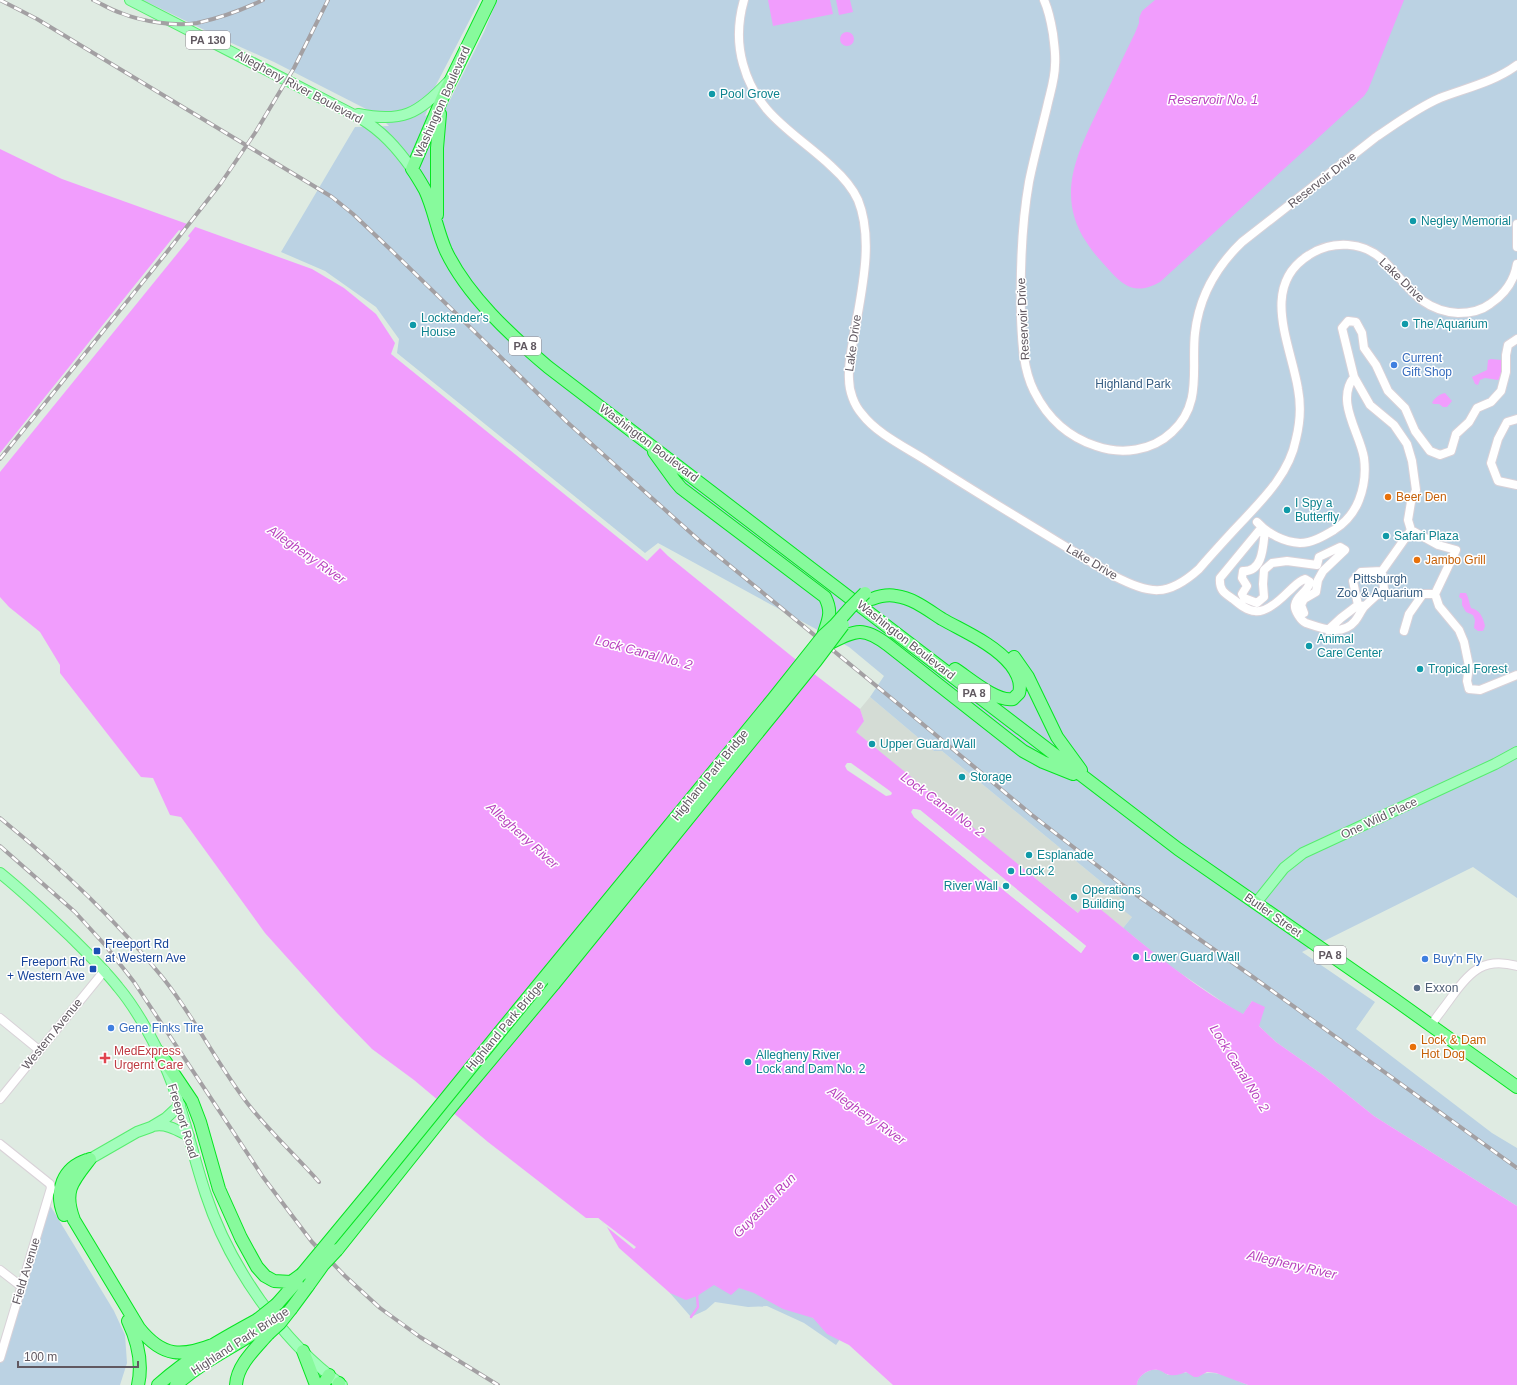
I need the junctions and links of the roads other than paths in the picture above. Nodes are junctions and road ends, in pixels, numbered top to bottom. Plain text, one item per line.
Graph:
1 (130, 0) edge
2 (490, 0) edge
3 (744, 0) edge
4 (1044, 0) edge
5 (1517, 65) edge
6 (451, 79) junction
7 (445, 92) junction
8 (350, 112) junction
9 (412, 169) junction
10 (1517, 224) edge
11 (437, 227) junction
12 (1517, 247) edge
13 (1517, 264) edge
14 (1517, 339) edge
15 (1354, 377) junction
16 (1517, 419) edge
17 (643, 439) junction
18 (1517, 485) edge
19 (1261, 526) junction
20 (1410, 530) junction
21 (1233, 562) junction
22 (1243, 570) junction
23 (1382, 571) junction
24 (1435, 594) junction
25 (869, 596) junction
26 (858, 604) junction
27 (1361, 606) junction
28 (1302, 614) junction
29 (1404, 631) dead end
30 (826, 639) junction
31 (1517, 675) edge
32 (1517, 752) edge
33 (1090, 782) junction
34 (0, 873) edge
35 (1256, 903) junction
36 (1517, 966) edge
37 (104, 970) junction
38 (0, 1018) edge
39 (1431, 1025) junction
40 (39, 1050) junction
41 (159, 1052) junction
42 (1517, 1087) edge
43 (0, 1099) edge
44 (180, 1105) junction
45 (151, 1126) junction
46 (137, 1132) junction
47 (188, 1136) junction
48 (0, 1144) edge
49 (90, 1159) junction
50 (0, 1270) edge
51 (302, 1274) junction
52 (22, 1287) junction
53 (263, 1327) junction
54 (215, 1344) junction
55 (303, 1351) junction
56 (0, 1358) edge
57 (326, 1380) edge
58 (181, 1381) edge
59 (339, 1384) edge
60 (138, 1385) edge
61 (158, 1385) edge
62 (236, 1385) edge
63 (316, 1385) edge

1 - 8 main road, Allegheny River Boulevard / PA 130
2 - 6 highway, Washington Boulevard / PA 8
3 - 13 street, Lake Drive
4 - 5 street, Reservoir Drive
6 - 7 highway, Washington Boulevard / PA 8
6 - 8 main road
7 - 9 highway, Washington Boulevard / PA 8
7 - 11 highway, PA 8
8 - 9 main road, Allegheny River Boulevard / PA 130
9 - 11 highway, Washington Boulevard / PA 8
10 - 12 street
11 - 17 highway, Washington Boulevard / PA 8
14 - 15 street
15 - 19 street
15 - 20 street
16 - 18 street
17 - 26 highway, Washington Boulevard / PA 8
17 - 30 highway
19 - 21 street
19 - 22 street
20 - 23 street
20 - 24 street
21 - 22 street
21 - 28 street
22 - 28 street
23 - 27 street
23 - 27 street
24 - 29 street
24 - 31 street
25 - 26 highway
25 - 30 highway, bridge
25 - 33 highway
26 - 33 highway, Washington Boulevard / PA 8
27 - 28 street
30 - 33 highway
30 - 51 highway, Highland Park Bridge, bridge
30 - 53 highway, Highland Park Bridge, bridge
32 - 35 main road, One Wild Place
33 - 35 highway, Butler Street / PA 8
34 - 37 main road, Freeport Road
35 - 39 highway, Butler Street / PA 8
36 - 39 street
37 - 40 street, Western Avenue
37 - 41 main road, Freeport Road
38 - 40 street
39 - 42 highway, Butler Street / PA 8
40 - 43 street, Western Avenue
41 - 44 main road, Freeport Road
41 - 51 highway
44 - 45 main road
44 - 46 main road
44 - 47 main road, Freeport Road
45 - 46 main road
45 - 47 main road
46 - 49 main road
47 - 55 main road, Freeport Road
48 - 52 street, Field Avenue
49 - 54 highway
49 - 60 highway
50 - 52 street
51 - 53 highway, Highland Park Bridge, bridge
52 - 56 street, Field Avenue
53 - 54 highway, Highland Park Bridge
53 - 58 highway, Highland Park Bridge
53 - 62 highway
54 - 61 highway, Highland Park Bridge
55 - 57 main road, Freeport Road
55 - 63 highway
57 - 59 main road, Freeport Road

